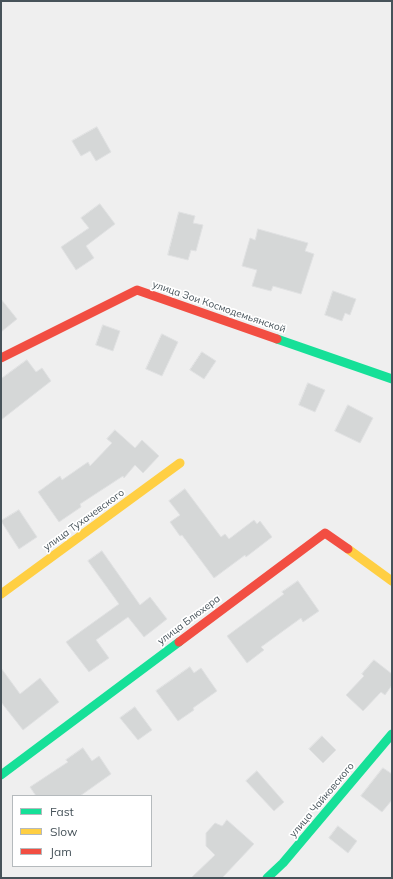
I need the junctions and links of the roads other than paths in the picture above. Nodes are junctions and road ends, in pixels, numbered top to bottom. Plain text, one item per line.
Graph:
1 (1, 358) edge
2 (392, 379) edge
3 (180, 463) dead end
4 (392, 581) edge
5 (1, 594) edge
6 (392, 734) edge
7 (1, 775) edge
8 (267, 878) edge

1 - 2 street, улица Зои Космодемьянской
3 - 5 street, улица Тухачевского
4 - 7 street, улица Блюхера
6 - 8 street, улица Чайковского

